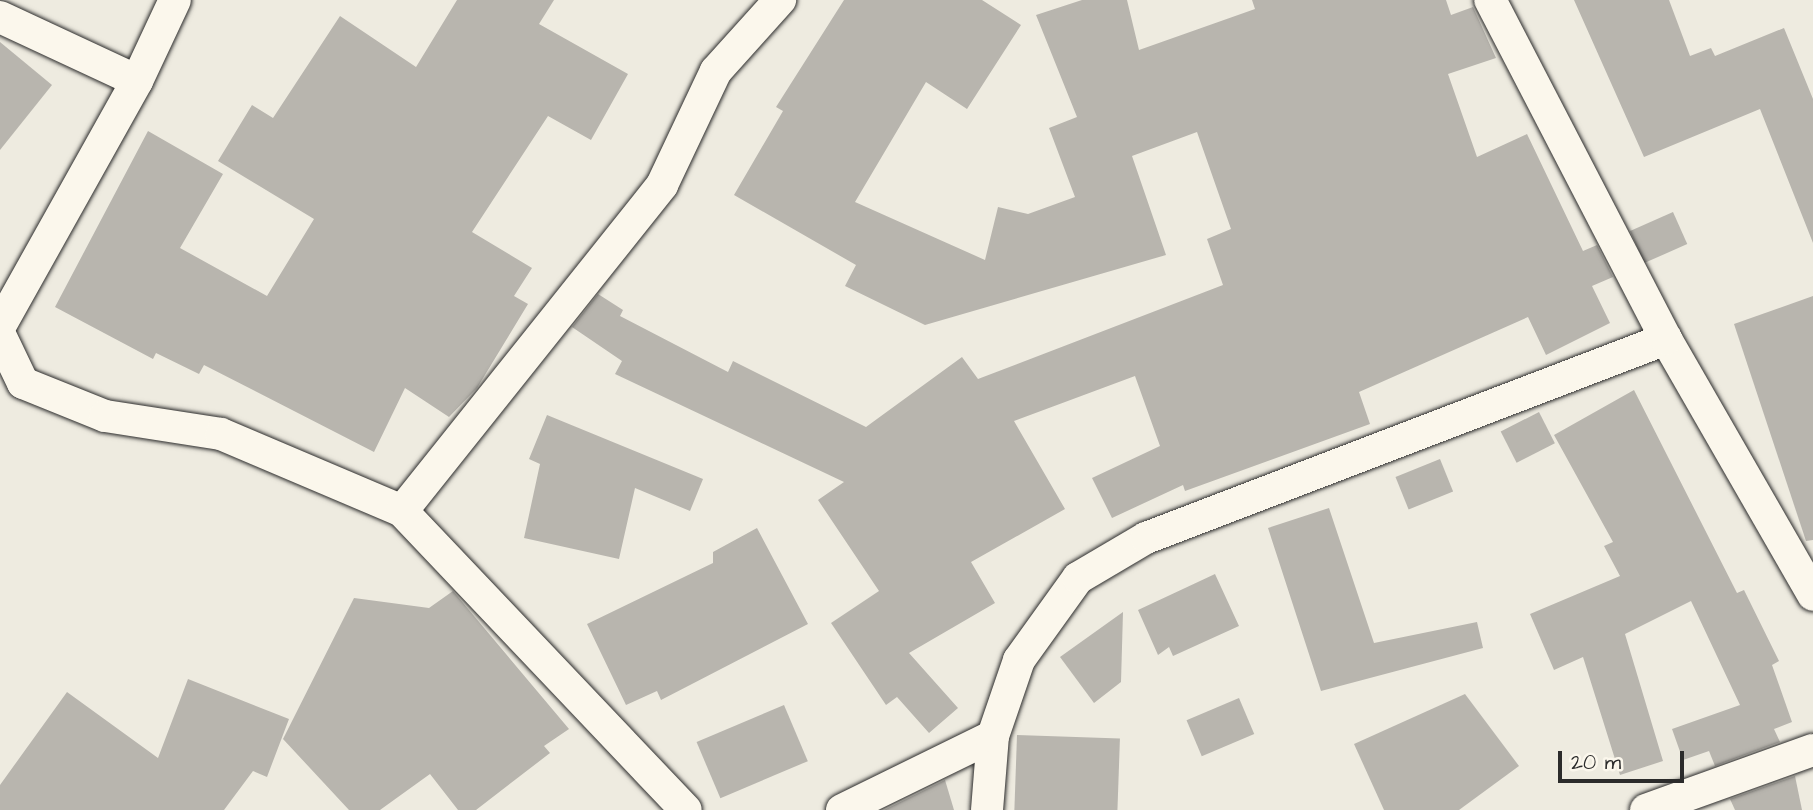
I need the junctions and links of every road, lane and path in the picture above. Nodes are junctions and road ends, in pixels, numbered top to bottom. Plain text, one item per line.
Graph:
1 (175, 0) edge
2 (780, 0) edge
3 (1490, 0) edge
4 (0, 17) edge
5 (137, 81) junction
6 (0, 326) edge
7 (0, 335) edge
8 (1666, 339) junction
9 (402, 511) junction
10 (1813, 595) edge
11 (993, 736) junction
12 (1813, 750) edge
13 (686, 810) edge
14 (842, 810) edge
15 (987, 810) edge
16 (1646, 810) edge

1 - 5 street
2 - 9 street
3 - 8 street
4 - 5 street
5 - 6 street
7 - 9 street
8 - 10 street
8 - 11 street
9 - 13 street
11 - 14 street
11 - 15 street
12 - 16 street

